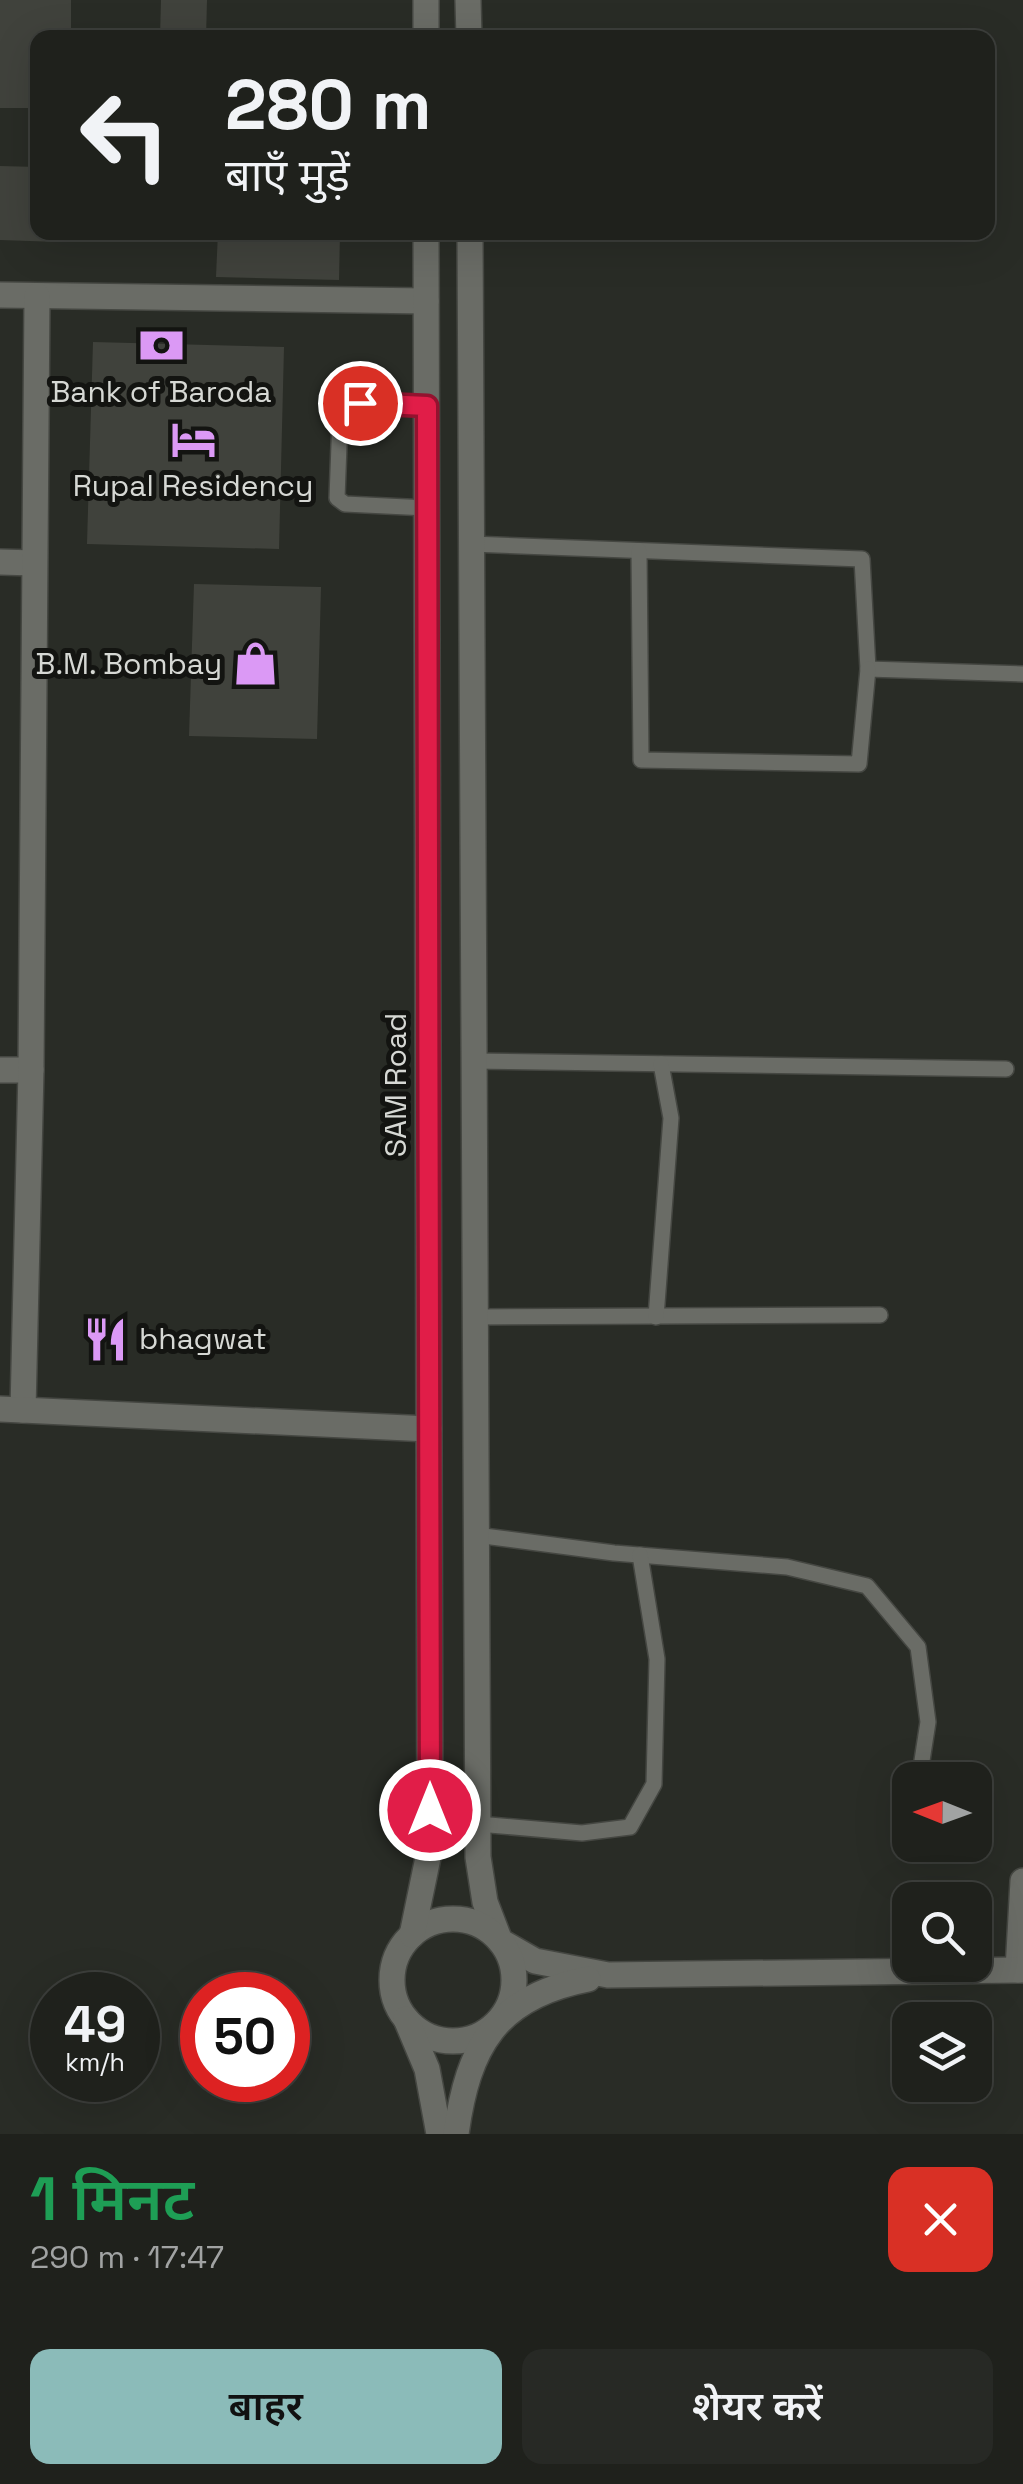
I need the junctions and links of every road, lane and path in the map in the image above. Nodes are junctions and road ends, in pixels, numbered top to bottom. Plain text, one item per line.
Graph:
1 (426, 0) edge
2 (468, 0) edge
3 (426, 30) edge
4 (469, 30) edge
5 (426, 240) edge
6 (470, 240) edge
7 (0, 295) edge
8 (36, 296) junction
9 (426, 301) junction
10 (427, 406) junction
11 (428, 508) junction
12 (471, 544) junction
13 (640, 551) junction
14 (0, 562) edge
15 (34, 563) junction
16 (868, 669) junction
17 (1023, 674) edge
18 (474, 1060) junction
19 (662, 1064) junction
20 (1006, 1069) dead end
21 (0, 1070) edge
22 (31, 1070) junction
23 (656, 1316) junction
24 (880, 1316) dead end
25 (474, 1318) junction
26 (11, 1410) edge
27 (429, 1428) junction
28 (476, 1535) junction
29 (640, 1556) junction
30 (922, 1762) edge
31 (478, 1824) junction
32 (1023, 1882) edge
33 (412, 1935) junction
34 (500, 1942) junction
35 (1020, 1970) edge
36 (608, 1975) junction
37 (405, 2016) junction
38 (502, 2017) junction
39 (439, 2134) edge
40 (456, 2134) edge

1 - 3 main road
2 - 4 main road
5 - 9 main road, SAM Road
6 - 12 main road
7 - 8 main road
8 - 9 main road
8 - 15 main road
9 - 10 main road, SAM Road
10 - 11 main road, SAM Road
10 - 11 lane
11 - 27 main road, SAM Road
12 - 13 lane
12 - 18 main road
13 - 16 lane
13 - 16 lane
14 - 15 main road
15 - 22 main road
16 - 17 lane
18 - 19 lane
18 - 25 main road
19 - 20 lane
19 - 23 lane
21 - 22 main road
22 - 26 main road
23 - 24 lane
23 - 25 lane
25 - 28 main road
26 - 27 main road
27 - 33 main road, SAM Road
28 - 29 lane
28 - 31 main road
29 - 30 lane
29 - 31 lane
31 - 34 main road
32 - 35 main road
33 - 34 main road
33 - 37 main road
34 - 36 main road
34 - 38 main road
35 - 36 main road
36 - 38 main road
37 - 38 main road
37 - 39 main road
38 - 40 main road

